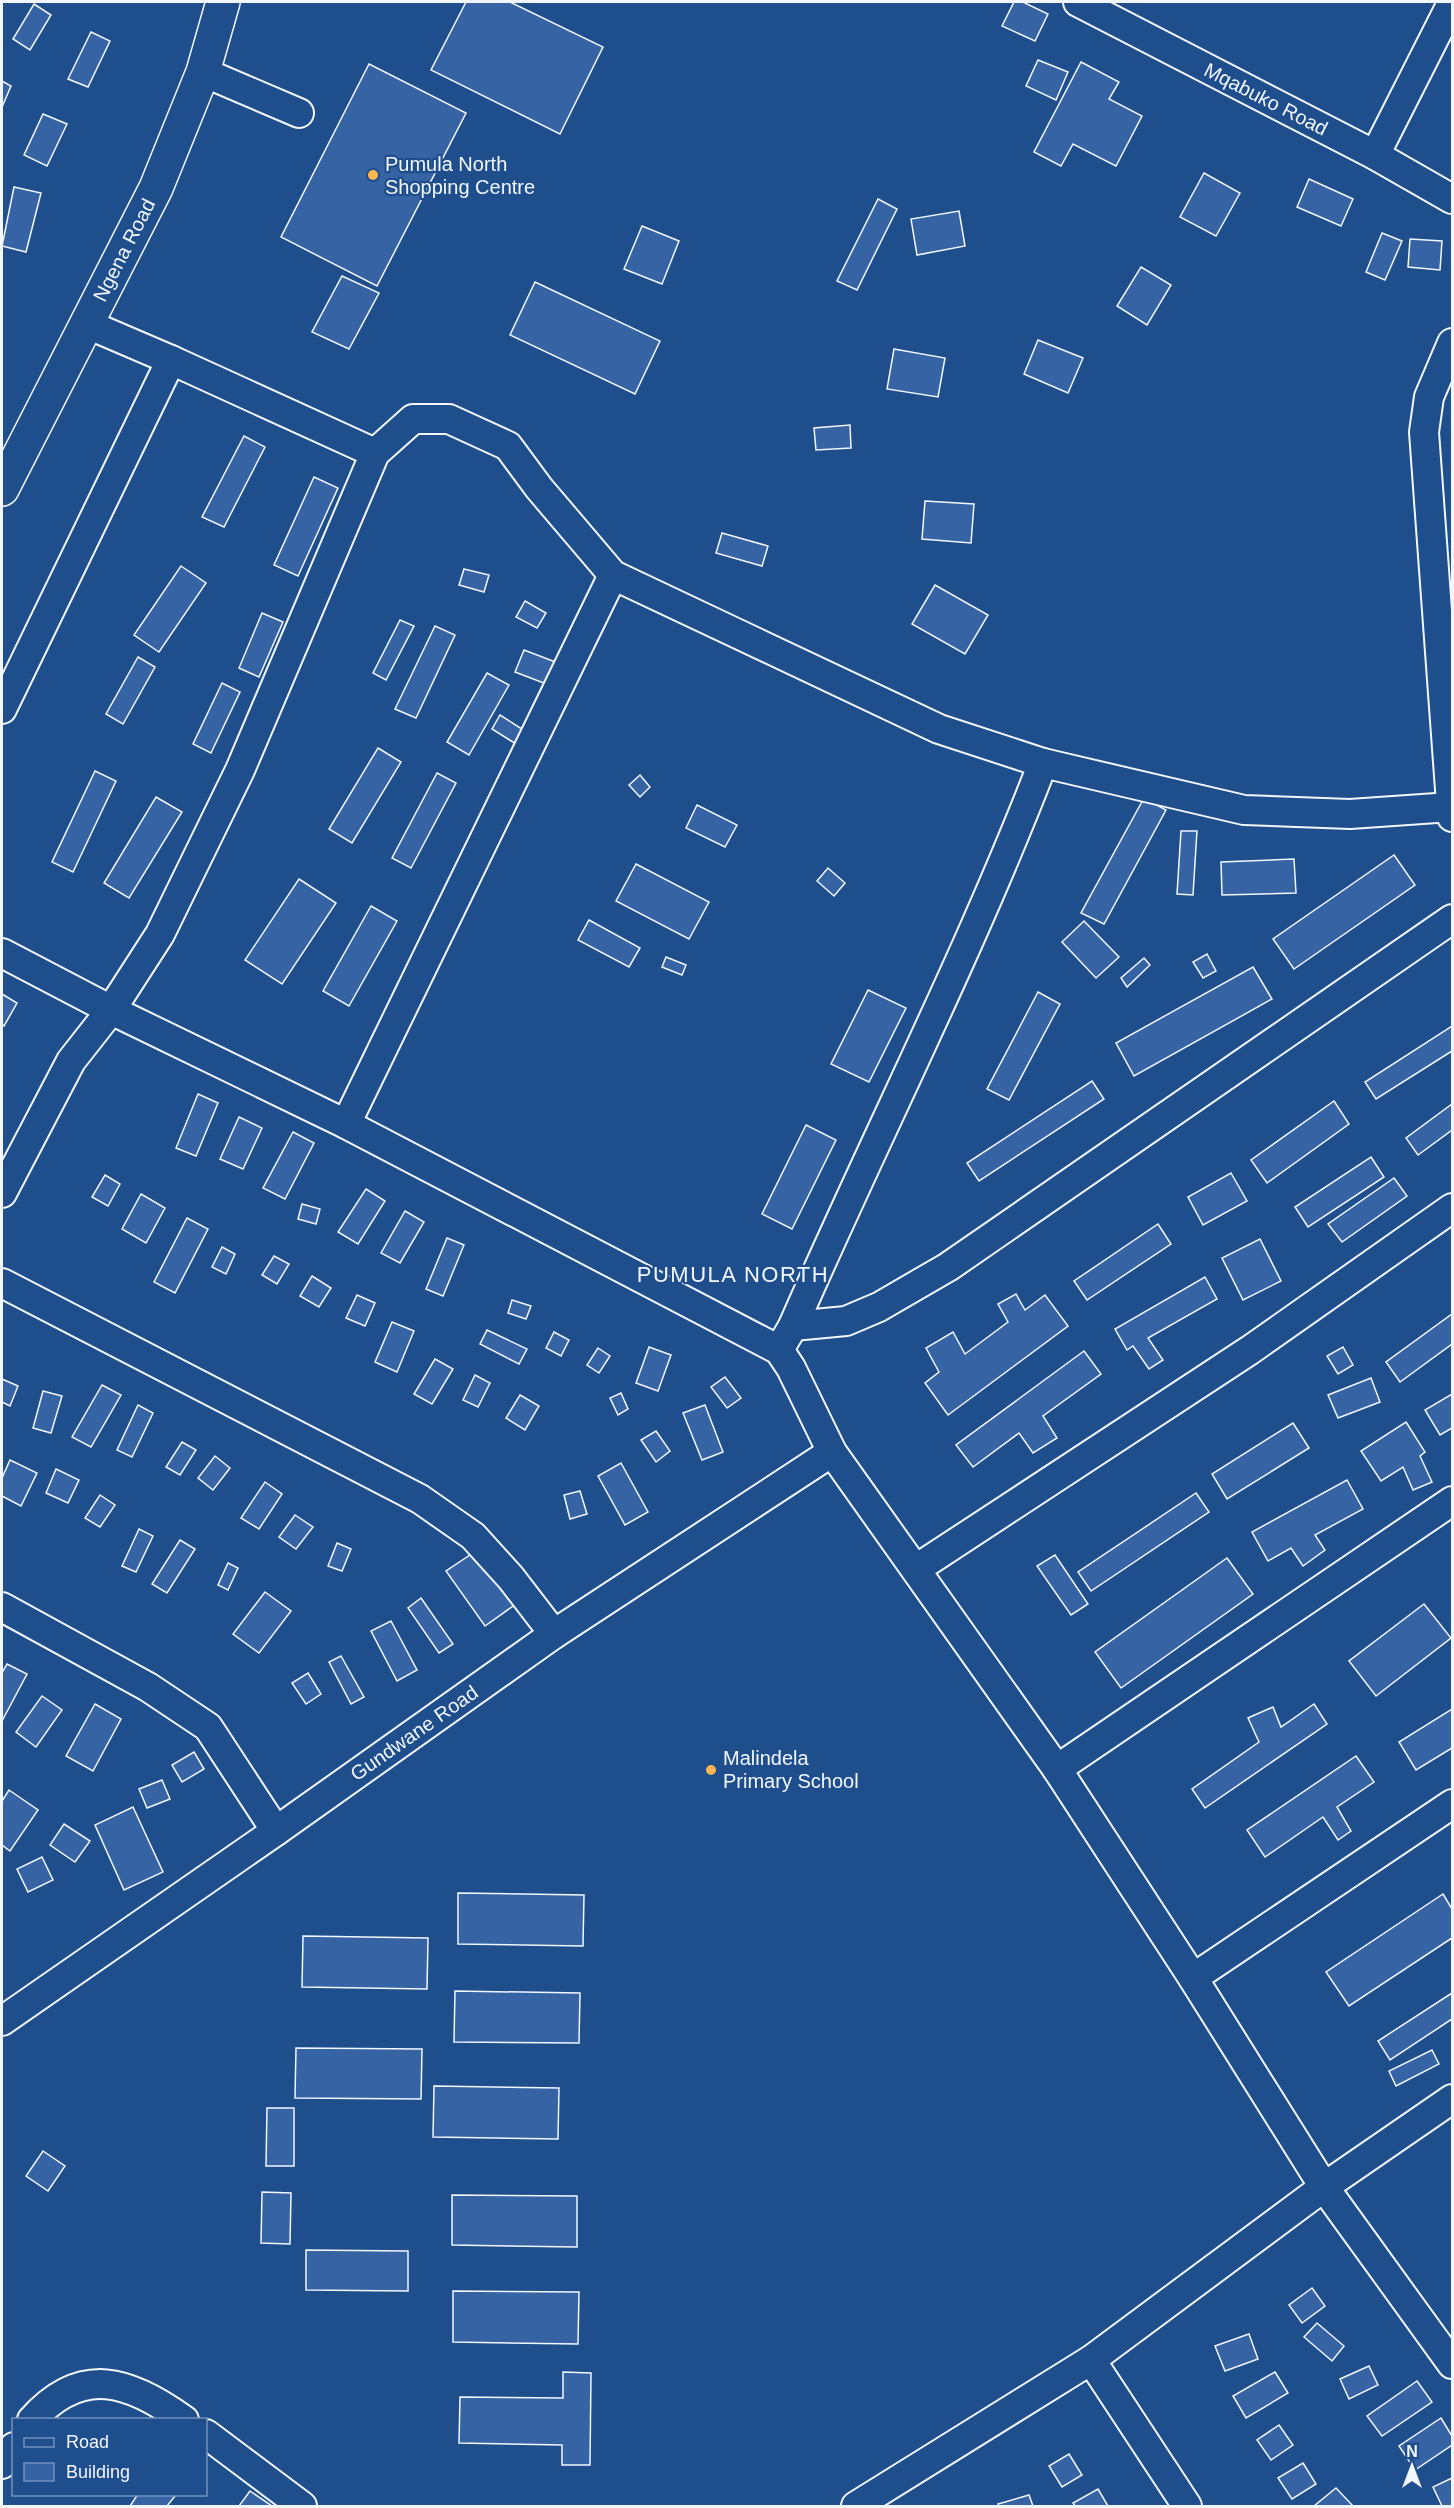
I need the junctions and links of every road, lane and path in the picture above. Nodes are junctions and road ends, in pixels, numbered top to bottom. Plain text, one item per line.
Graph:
1 (223, 2) edge
2 (1078, 2) edge
3 (1452, 3) edge
4 (202, 72) junction
5 (299, 113) dead end
6 (1375, 155) junction
7 (1452, 199) edge
8 (87, 324) junction
9 (1452, 342) edge
10 (171, 360) junction
11 (375, 453) junction
12 (5, 474) edge
13 (613, 575) junction
14 (2, 709) edge
15 (1043, 764) junction
16 (1451, 812) edge
17 (1452, 919) edge
18 (2, 953) edge
19 (111, 1010) junction
20 (346, 1124) junction
21 (2, 1193) edge
22 (1452, 1208) edge
23 (2, 1283) edge
24 (793, 1326) junction
25 (779, 1350) junction
26 (832, 1452) junction
27 (1452, 1501) edge
28 (916, 1569) junction
29 (2, 1607) edge
30 (554, 1634) junction
31 (1057, 1769) junction
32 (1452, 1804) edge
33 (276, 1831) junction
34 (1193, 1978) junction
35 (5, 2012) edge
36 (1452, 2099) edge
37 (1324, 2187) junction
38 (1091, 2360) junction
39 (1452, 2364) edge
40 (34, 2418) edge
41 (181, 2418) edge
42 (207, 2435) edge
43 (12, 2450) edge
44 (2, 2464) edge
45 (302, 2506) edge
46 (856, 2506) edge
47 (1187, 2506) edge

1 - 4 street, Ngena Road
2 - 6 street, Mqabuko Road
3 - 6 street
4 - 5 street
4 - 8 street, Ngena Road
6 - 7 street, Mqabuko Road
8 - 10 street
8 - 12 street, Ngena Road
9 - 16 street
10 - 11 street
10 - 14 street
11 - 13 street
11 - 19 street
13 - 15 street
13 - 20 street
15 - 16 street
15 - 24 street
17 - 24 street
18 - 19 street
19 - 20 street
19 - 21 street
20 - 25 street
22 - 28 street
23 - 30 street
24 - 25 street
25 - 26 street
26 - 28 street
26 - 30 street, Gundwane Road
27 - 31 street
28 - 31 street
29 - 33 street
30 - 33 street, Gundwane Road
31 - 34 street
32 - 34 street
33 - 35 street, Gundwane Road
34 - 37 street
36 - 37 street
37 - 38 street
37 - 39 street
38 - 46 street
38 - 47 street
40 - 41 street
42 - 45 street
43 - 44 street

